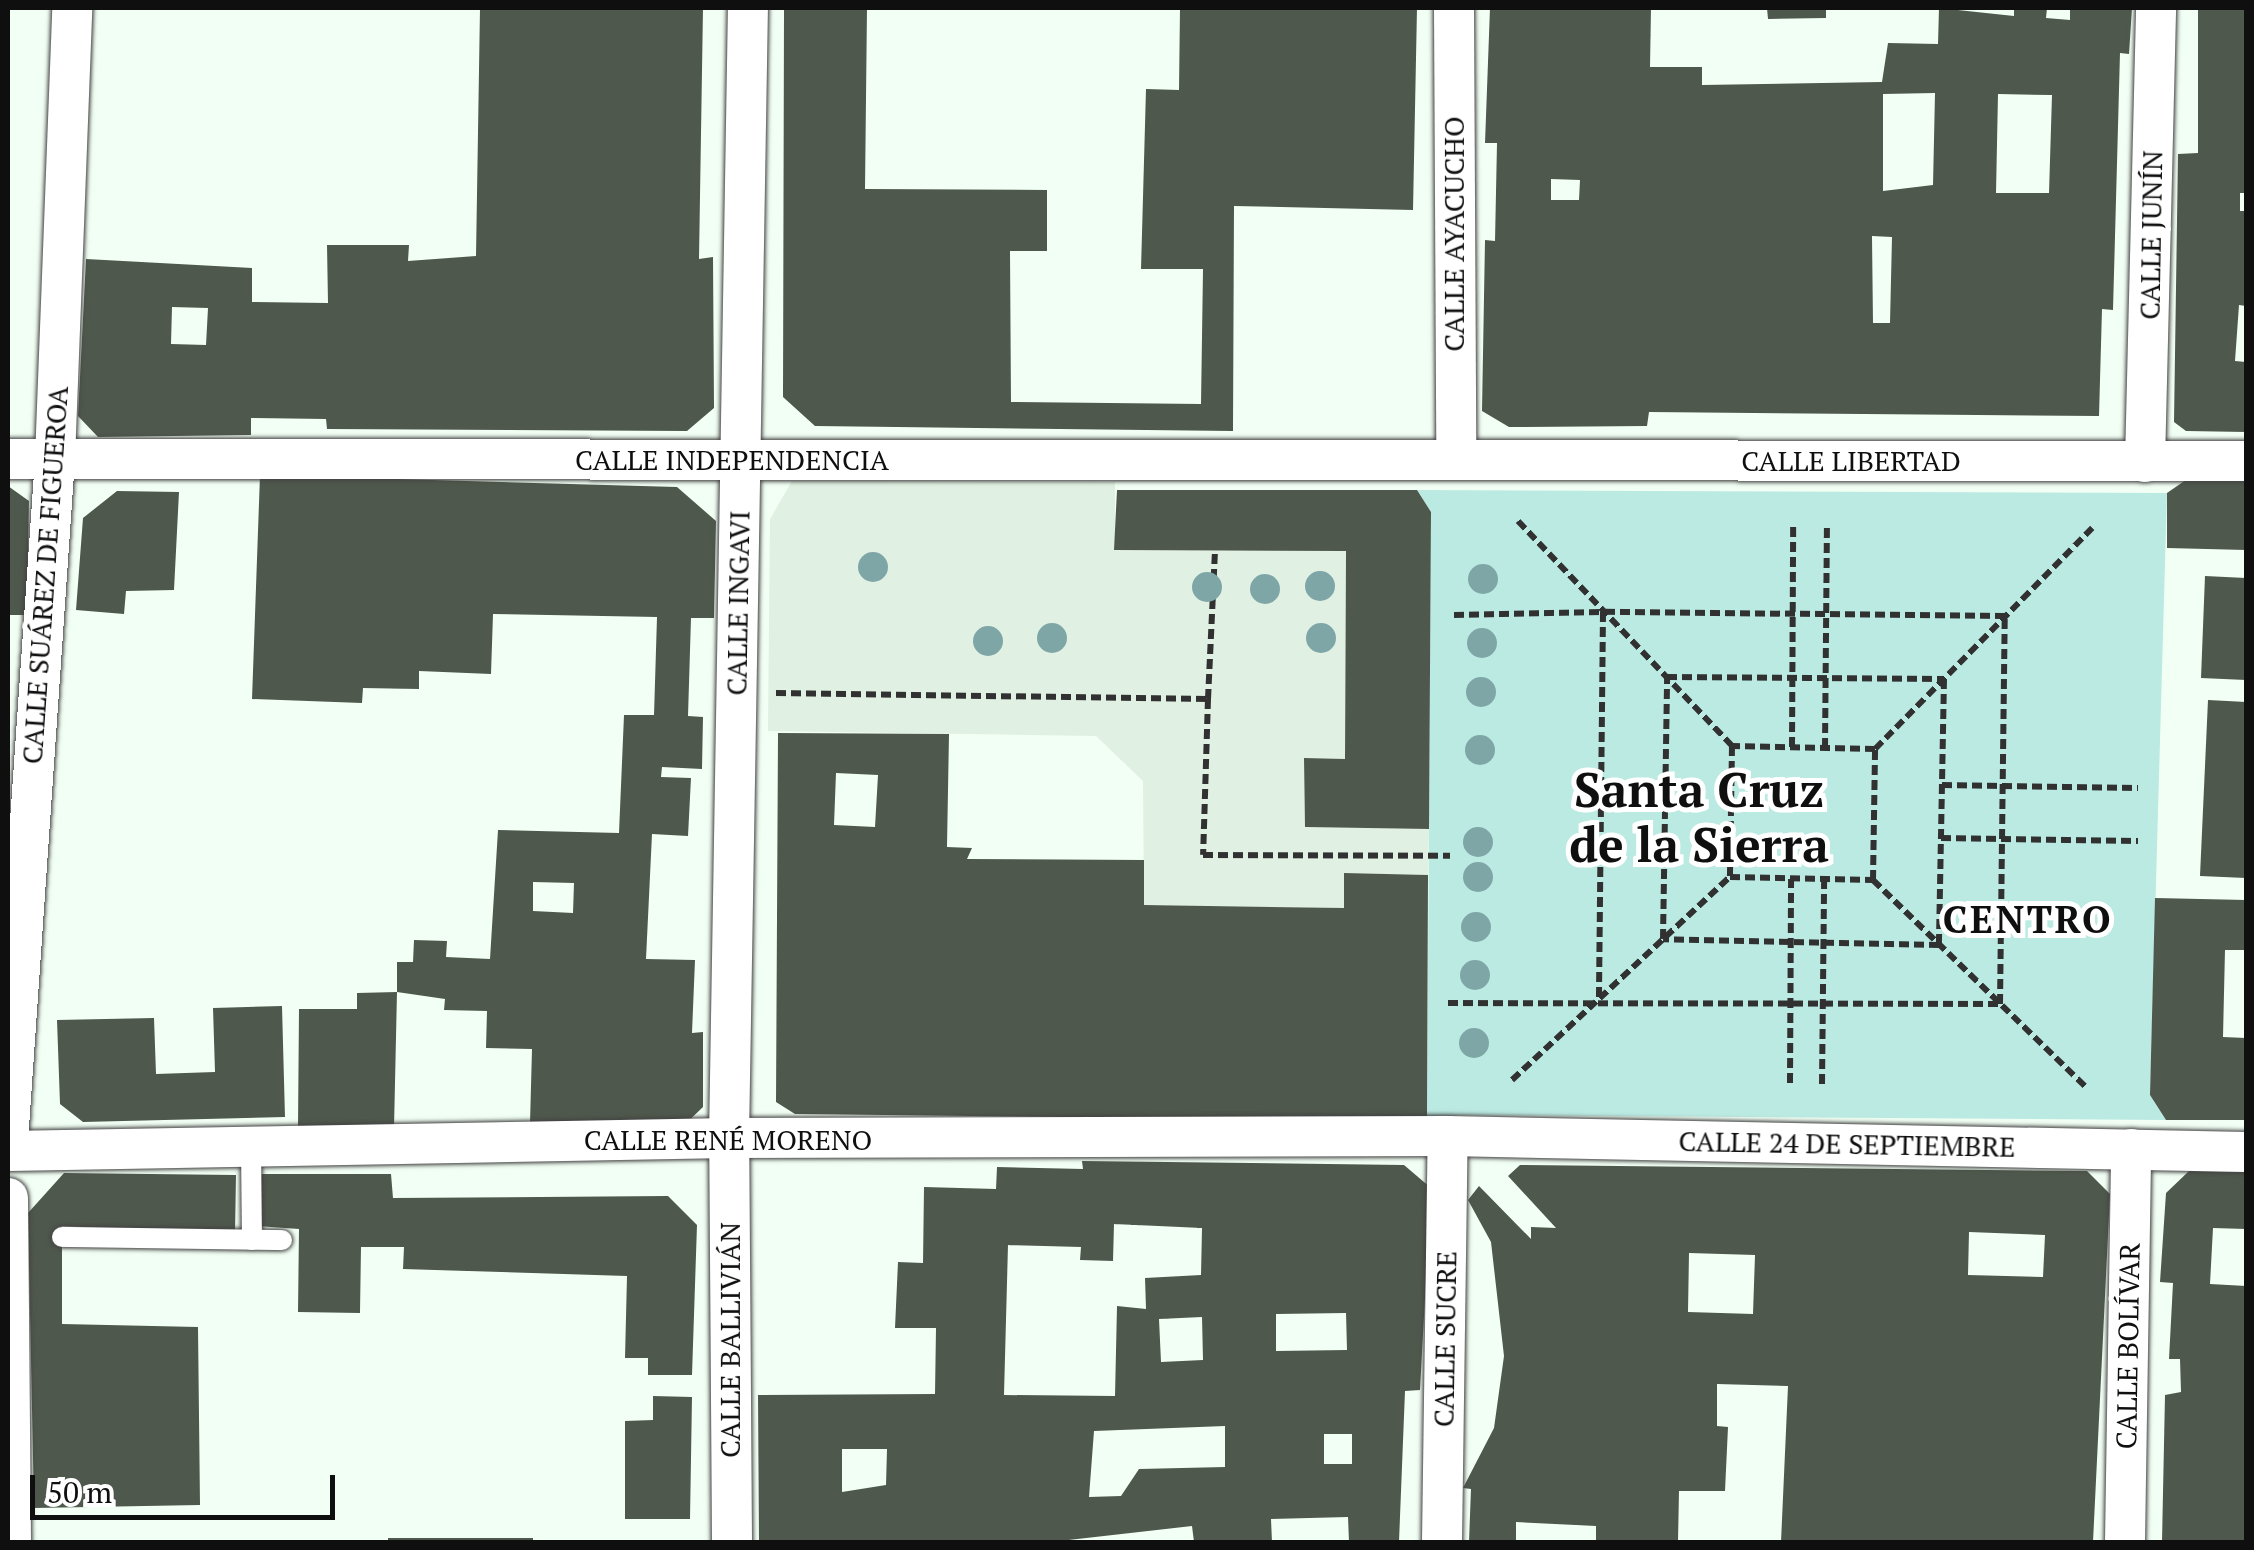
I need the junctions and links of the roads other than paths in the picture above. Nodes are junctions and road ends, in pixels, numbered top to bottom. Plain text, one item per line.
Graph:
1 (72, 8) edge
2 (748, 8) edge
3 (1454, 8) edge
4 (2156, 8) edge
5 (8, 459) edge
6 (54, 459) junction
7 (740, 460) junction
8 (1456, 460) junction
9 (2246, 461) edge
10 (2145, 462) junction
11 (1448, 1136) junction
12 (729, 1138) junction
13 (8, 1141) edge
14 (251, 1146) junction
15 (2131, 1150) junction
16 (8, 1151) edge
17 (2246, 1152) edge
18 (8, 1198) edge
19 (18, 1237) edge
20 (62, 1237) dead end
21 (252, 1240) junction
22 (282, 1240) dead end
23 (11, 1542) edge
24 (732, 1542) edge
25 (1442, 1542) edge
26 (2125, 1542) edge

1 - 6 street, CALLE SUÁREZ DE FIGUEROA
2 - 7 street, CALLE INGAVI
3 - 8 street, CALLE AYACUCHO
4 - 10 street, CALLE JUNÍN
5 - 6 street, CALLE INDEPENDENCIA
6 - 7 street, CALLE INDEPENDENCIA
6 - 13 street, CALLE SUÁREZ DE FIGUEROA
7 - 8 street, CALLE INDEPENDENCIA
7 - 12 street, CALLE INGAVI
8 - 10 street, CALLE LIBERTAD
9 - 10 street, CALLE LIBERTAD
11 - 12 street, CALLE RENÉ MORENO
11 - 15 street, CALLE 24 DE SEPTIEMBRE
11 - 25 street, CALLE SUCRE
12 - 14 street, CALLE RENÉ MORENO
12 - 24 street, CALLE BALLIVIÁN
14 - 16 street, CALLE RENÉ MORENO
14 - 21 lane
15 - 17 street, CALLE 24 DE SEPTIEMBRE
15 - 26 street, CALLE BOLÍVAR
18 - 19 street
19 - 23 street
20 - 21 lane
21 - 22 lane

